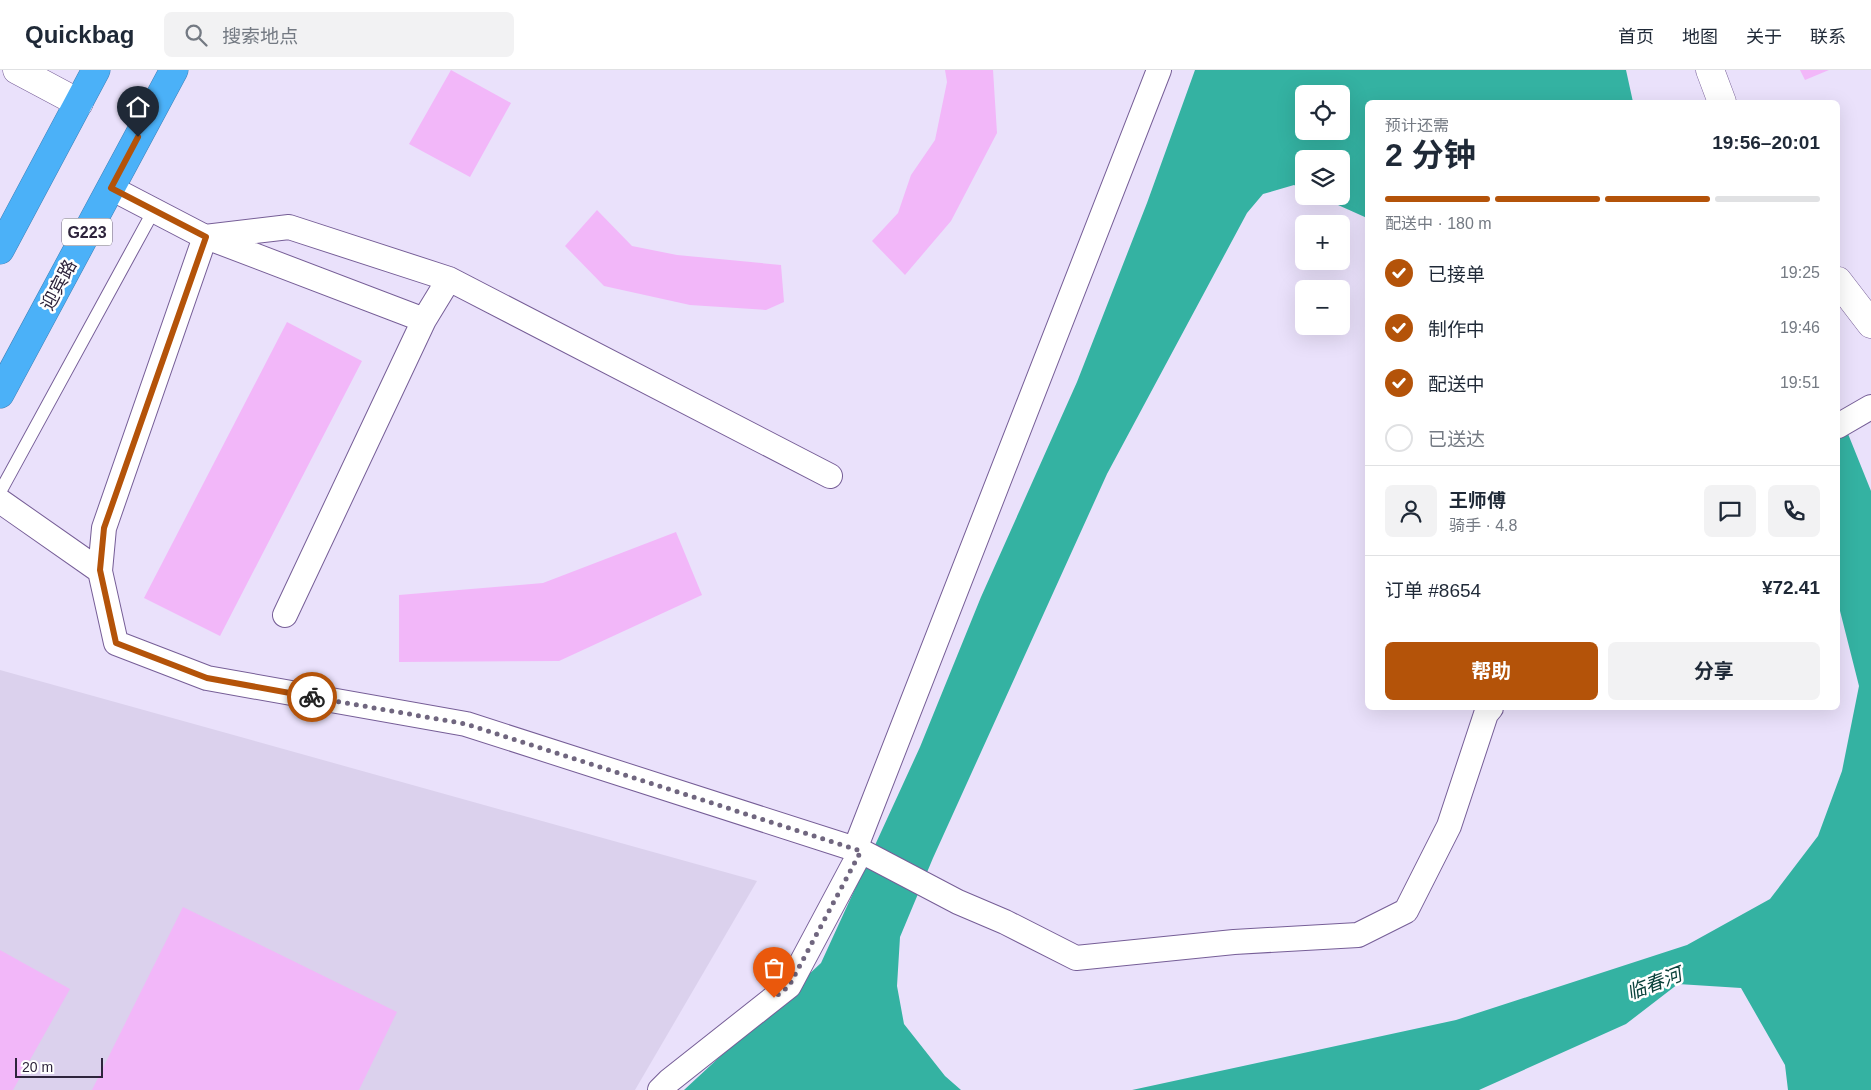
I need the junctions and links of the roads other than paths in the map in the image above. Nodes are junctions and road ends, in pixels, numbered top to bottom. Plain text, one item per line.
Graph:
1 (17, 70) edge
2 (96, 70) edge
3 (174, 70) edge
4 (1159, 70) edge
5 (1710, 70) edge
6 (1721, 100) edge
7 (79, 103) junction
8 (111, 188) junction
9 (154, 210) junction
10 (206, 237) junction
11 (0, 250) edge
12 (449, 279) junction
13 (1840, 284) edge
14 (424, 320) junction
15 (1871, 324) edge
16 (0, 394) edge
17 (830, 476) dead end
18 (0, 492) edge
19 (0, 501) edge
20 (100, 570) junction
21 (285, 615) dead end
22 (1489, 710) edge
23 (858, 850) junction
24 (660, 1090) edge

1 - 7 street
2 - 7 highway
3 - 8 highway, 迎宾路 / G223
4 - 23 street
5 - 6 street
7 - 11 highway
8 - 9 street
8 - 16 highway, 迎宾路 / G223
9 - 10 street
9 - 18 lane
10 - 12 street
10 - 14 street
10 - 20 street
12 - 14 street
12 - 17 street
13 - 15 street
14 - 21 street
19 - 20 street
20 - 23 street
22 - 23 street
23 - 24 street

